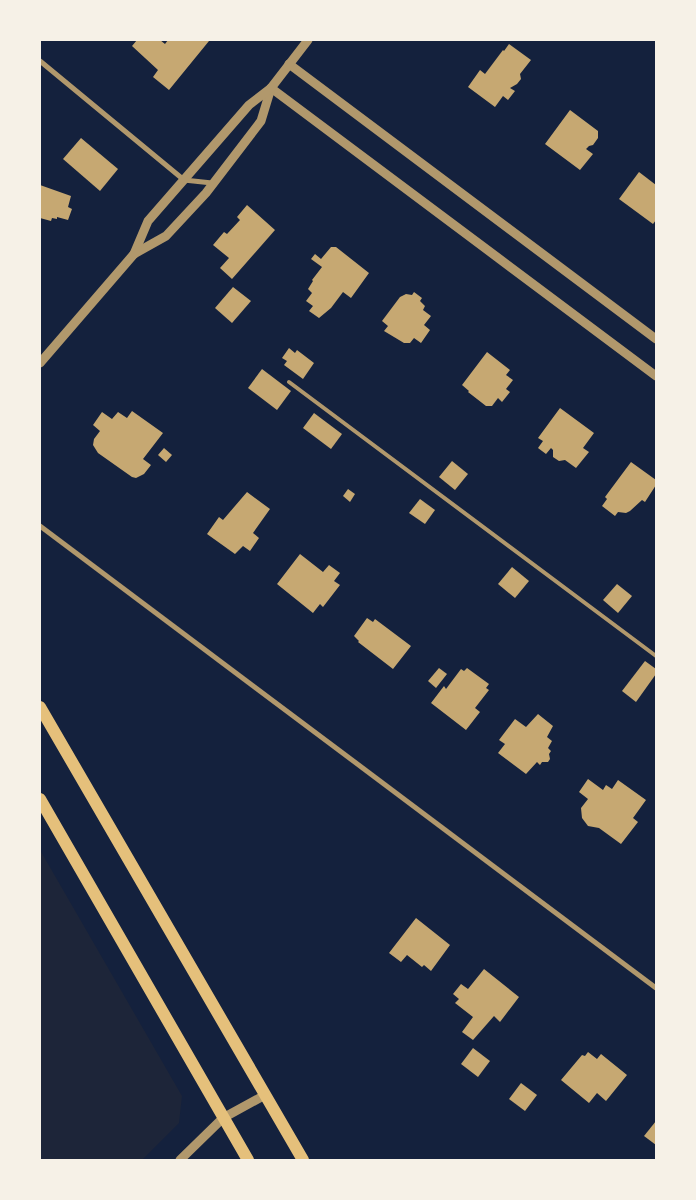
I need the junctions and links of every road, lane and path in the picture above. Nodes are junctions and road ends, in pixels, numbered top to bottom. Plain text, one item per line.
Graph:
1 (308, 40) edge
2 (40, 61) edge
3 (290, 64) junction
4 (271, 88) junction
5 (184, 180) junction
6 (212, 183) junction
7 (134, 254) junction
8 (656, 338) edge
9 (40, 363) edge
10 (656, 376) edge
11 (289, 382) dead end
12 (40, 526) edge
13 (656, 656) edge
14 (40, 707) edge
15 (40, 799) edge
16 (656, 988) edge
17 (264, 1095) junction
18 (223, 1118) junction
19 (180, 1160) edge
20 (248, 1160) edge
21 (302, 1160) edge

1 - 3 street
2 - 5 street
3 - 4 street
3 - 8 street
4 - 5 street
4 - 6 street
4 - 10 street
5 - 6 street
5 - 7 street
6 - 7 street
7 - 9 street
11 - 13 lane
12 - 16 street
14 - 17 main road
15 - 18 main road
17 - 18 street
17 - 21 main road
18 - 19 street
18 - 20 main road

